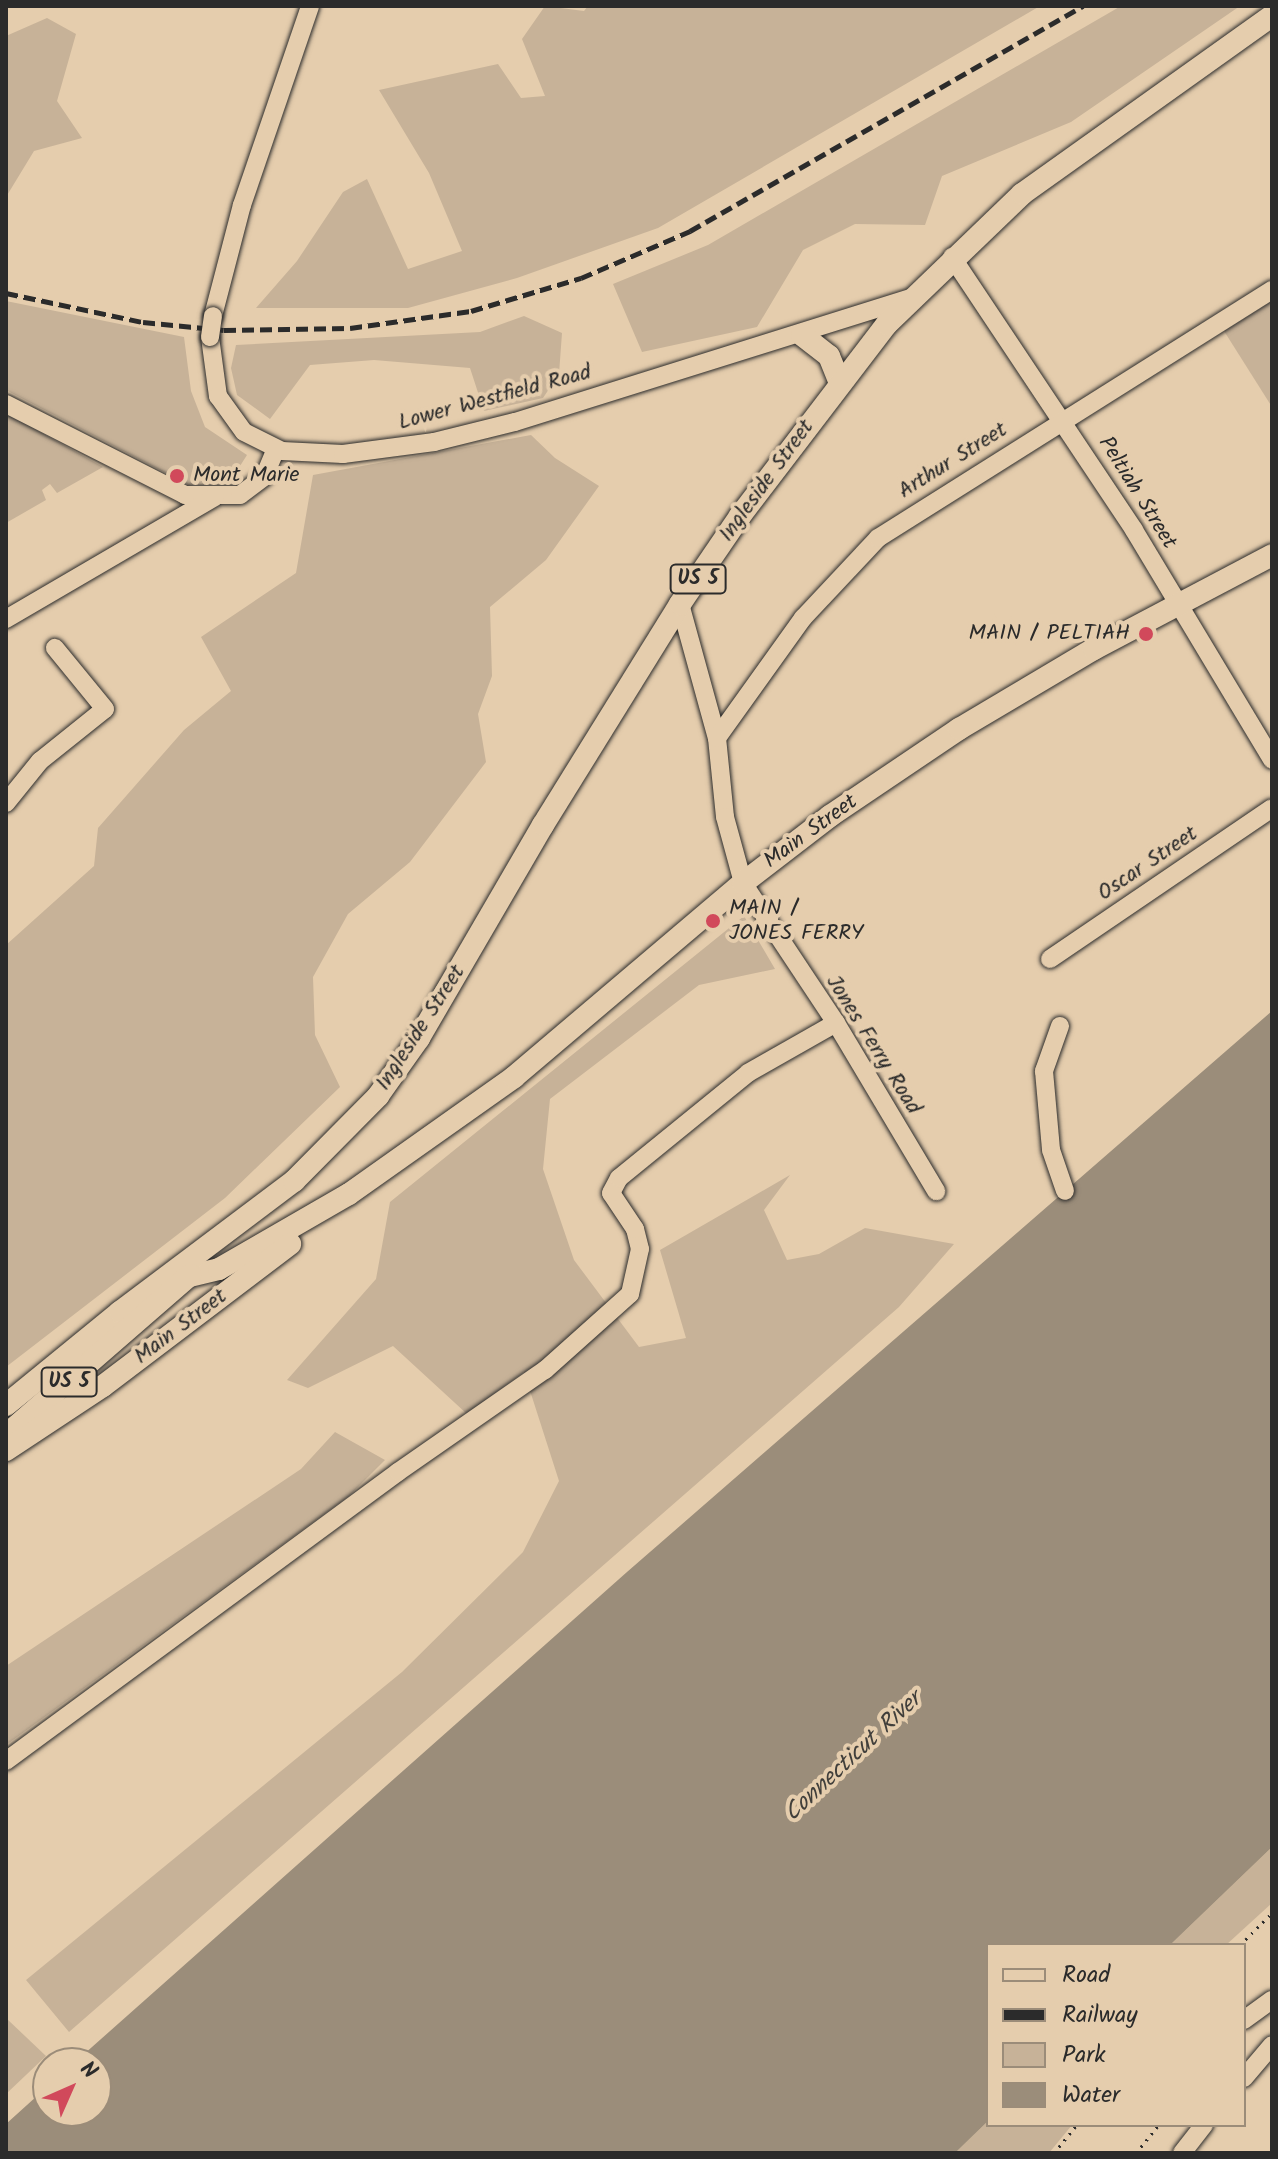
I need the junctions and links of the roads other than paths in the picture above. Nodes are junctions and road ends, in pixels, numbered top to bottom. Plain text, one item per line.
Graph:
1 (310, 6) edge
2 (1272, 16) edge
3 (952, 257) junction
4 (1272, 290) edge
5 (911, 298) junction
6 (802, 335) junction
7 (840, 383) junction
8 (6, 404) edge
9 (1063, 421) junction
10 (276, 449) junction
11 (215, 497) junction
12 (1272, 555) edge
13 (680, 604) junction
14 (1180, 607) junction
15 (6, 619) edge
16 (55, 648) dead end
17 (717, 738) junction
18 (1272, 760) edge
19 (6, 803) edge
20 (1272, 808) edge
21 (743, 883) junction
22 (1050, 959) dead end
23 (836, 1023) junction
24 (1060, 1026) dead end
25 (936, 1191) dead end
26 (1065, 1191) dead end
27 (349, 1194) junction
28 (229, 1234) junction
29 (188, 1278) junction
30 (159, 1282) junction
31 (126, 1321) junction
32 (6, 1405) edge
33 (6, 1435) edge
34 (6, 1450) edge
35 (6, 1761) edge
36 (1272, 2000) edge
37 (1246, 2019) edge
38 (1272, 2045) edge
39 (1246, 2076) edge
40 (1202, 2127) edge
41 (1182, 2153) edge

1 - 10 street, Lower Westfield Road, bridge
2 - 3 main road, Ingleside Street / US 5
3 - 5 main road, Ingleside Street / US 5
3 - 9 street, Peltiah Street
4 - 9 street, Arthur Street
5 - 6 street, Lower Westfield Road
5 - 7 main road, Ingleside Street / US 5
6 - 7 main road
6 - 10 street, Lower Westfield Road
7 - 13 main road, Ingleside Street / US 5
8 - 11 street
9 - 14 street, Peltiah Street
9 - 17 street, Arthur Street
10 - 11 street
11 - 15 street
12 - 14 main road, Main Street
13 - 17 street, Jones Ferry Road
13 - 28 main road, Ingleside Street / US 5
14 - 18 street, Peltiah Street
14 - 21 main road, Main Street
16 - 19 street
17 - 21 street, Jones Ferry Road
20 - 22 street, Oscar Street
21 - 23 street, Jones Ferry Road
21 - 27 main road, Main Street
23 - 25 street, Jones Ferry Road
23 - 35 street
24 - 26 street
27 - 29 main road, Main Street
27 - 34 main road, Main Street
28 - 29 main road, Ingleside Street / US 5
28 - 30 main road, Ingleside Street / US 5
29 - 30 main road, Main Street
29 - 31 main road, Ingleside Street / US 5
30 - 31 main road, Ingleside Street / US 5
31 - 32 main road, US 5
31 - 33 main road, Main Street / US 5
36 - 37 street
38 - 39 street
40 - 41 street

